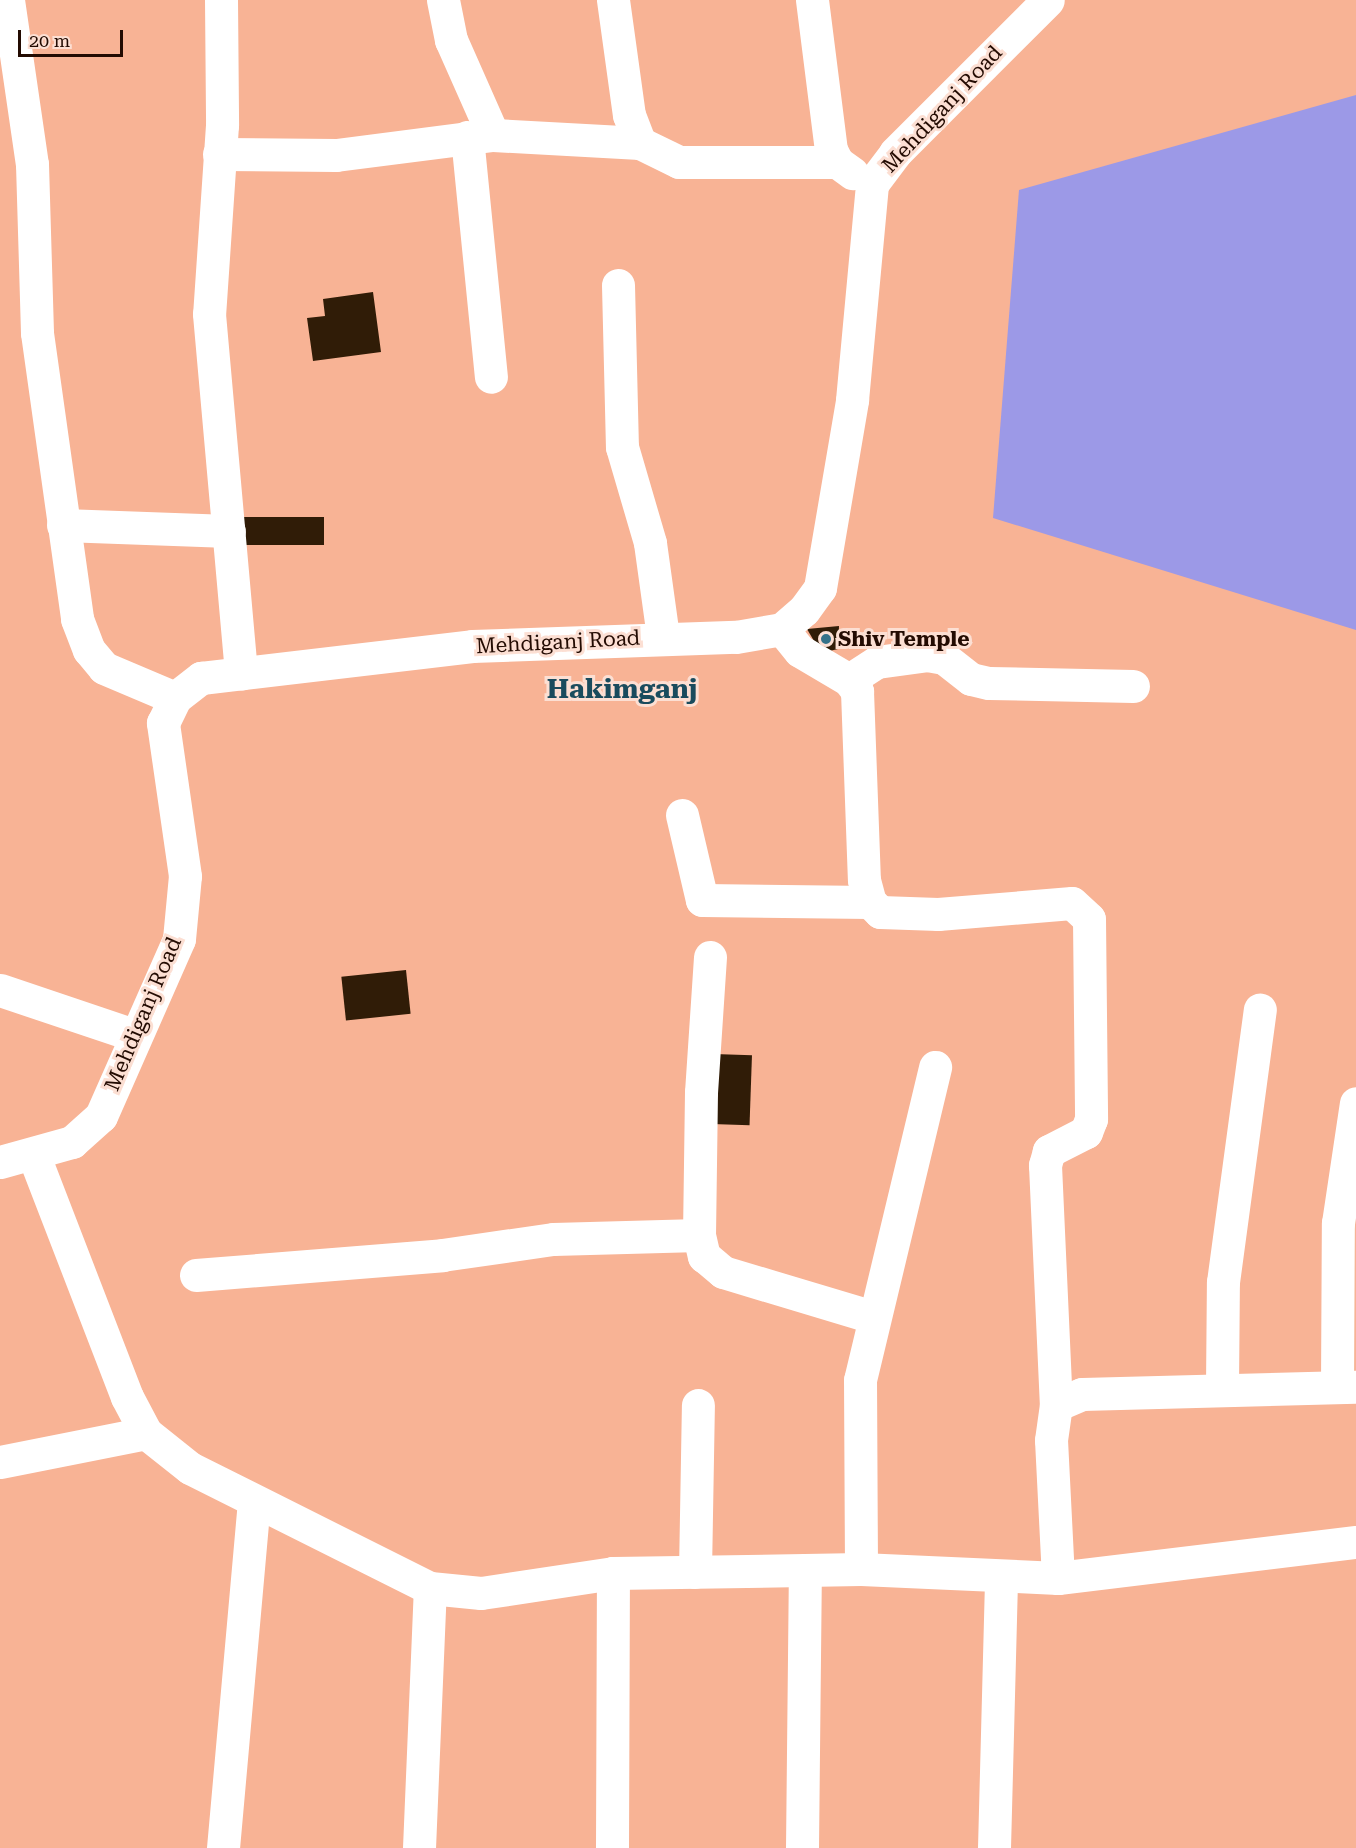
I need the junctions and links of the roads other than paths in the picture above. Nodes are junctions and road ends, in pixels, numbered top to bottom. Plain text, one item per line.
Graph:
1 (8, 0) edge
2 (221, 0) edge
3 (443, 0) edge
4 (613, 0) edge
5 (812, 0) edge
6 (1048, 0) edge
7 (480, 136) junction
8 (640, 142) junction
9 (219, 154) junction
10 (837, 162) junction
11 (873, 184) junction
12 (618, 285) dead end
13 (491, 377) dead end
14 (63, 525) junction
15 (229, 531) junction
16 (782, 629) junction
17 (663, 637) junction
18 (241, 674) junction
19 (849, 680) junction
20 (1133, 686) dead end
21 (175, 698) junction
22 (682, 815) dead end
23 (870, 902) junction
24 (710, 957) dead end
25 (0, 990) edge
26 (1260, 1009) dead end
27 (134, 1035) junction
28 (935, 1067) dead end
29 (1356, 1103) edge
30 (34, 1156) junction
31 (0, 1162) edge
32 (699, 1235) junction
33 (196, 1275) dead end
34 (873, 1317) junction
35 (1222, 1387) junction
36 (1347, 1387) edge
37 (1056, 1405) junction
38 (698, 1406) dead end
39 (146, 1433) junction
40 (0, 1462) edge
41 (254, 1502) junction
42 (1356, 1542) edge
43 (861, 1569) junction
44 (806, 1570) junction
45 (695, 1572) junction
46 (613, 1573) junction
47 (1001, 1576) junction
48 (1058, 1578) junction
49 (430, 1588) junction
50 (223, 1848) edge
51 (419, 1848) edge
52 (612, 1848) edge
53 (802, 1848) edge
54 (994, 1848) edge

1 - 14 street
2 - 9 street
3 - 7 street
4 - 8 street
5 - 10 street
6 - 11 street, Mehdiganj Road
7 - 8 street
7 - 9 street
7 - 13 street
8 - 10 street
9 - 15 street
10 - 11 street
11 - 16 street, Mehdiganj Road
12 - 17 street
14 - 15 street
14 - 21 street
15 - 18 street
16 - 17 street, Mehdiganj Road
16 - 19 street
17 - 18 street, Mehdiganj Road
18 - 21 street, Mehdiganj Road
19 - 20 street
19 - 23 street
21 - 27 street, Mehdiganj Road
22 - 23 street
23 - 37 street
24 - 32 street
25 - 27 street
26 - 35 street
27 - 30 street, Mehdiganj Road
28 - 34 street
29 - 36 street
30 - 31 street, Mehdiganj Road
30 - 39 street
32 - 33 street
32 - 34 street
34 - 43 street
35 - 36 street
35 - 37 street
37 - 48 street
38 - 45 street
39 - 40 street
39 - 41 street
41 - 49 street
41 - 50 street
42 - 48 street
43 - 44 street
43 - 47 street
44 - 45 street
44 - 53 street
45 - 46 street
46 - 49 street
46 - 52 street
47 - 48 street
47 - 54 street
49 - 51 street

